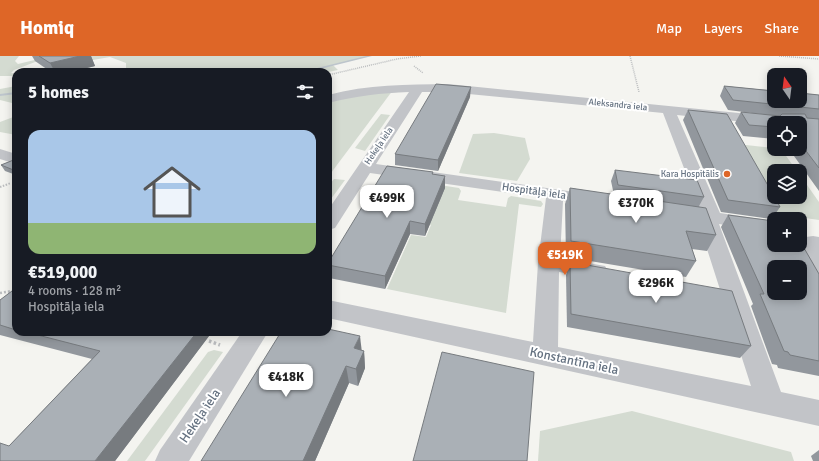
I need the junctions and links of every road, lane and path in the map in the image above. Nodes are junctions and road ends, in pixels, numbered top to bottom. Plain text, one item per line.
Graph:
1 (421, 56) edge
2 (630, 56) edge
3 (779, 56) edge
4 (819, 59) edge
5 (332, 74) edge
6 (417, 90) junction
7 (332, 99) edge
8 (643, 108) junction
9 (668, 110) junction
10 (819, 125) edge
11 (0, 154) edge
12 (12, 158) edge
13 (365, 167) junction
14 (11, 183) dead end
15 (0, 188) edge
16 (555, 194) junction
17 (613, 203) edge
18 (667, 210) edge
19 (709, 216) junction
20 (332, 218) edge
21 (767, 225) edge
22 (811, 240) edge
23 (549, 263) junction
24 (819, 271) edge
25 (616, 276) edge
26 (12, 291) edge
27 (710, 292) edge
28 (0, 293) edge
29 (733, 295) junction
30 (332, 310) edge
31 (253, 336) edge
32 (544, 355) junction
33 (771, 404) junction
34 (819, 414) edge
35 (171, 461) edge

1 - 5 path
2 - 8 path
3 - 4 path
6 - 7 street, Aleksandra iela
6 - 8 street, Aleksandra iela
6 - 13 street, Hekeļa iela
8 - 9 street, Aleksandra iela
9 - 10 street, Aleksandra iela
9 - 19 street
11 - 12 street
13 - 16 street, Hospitāļa iela
13 - 20 street, Hekeļa iela
14 - 15 path
16 - 17 street, Hospitāļa iela
16 - 23 street
18 - 19 street
19 - 21 street
19 - 29 street
22 - 24 street
23 - 25 street
23 - 32 street
26 - 28 path
27 - 29 street
29 - 33 street
30 - 32 street, Konstantīna iela
31 - 35 street, Hekeļa iela
32 - 33 street, Konstantīna iela
33 - 34 street, Konstantīna iela

